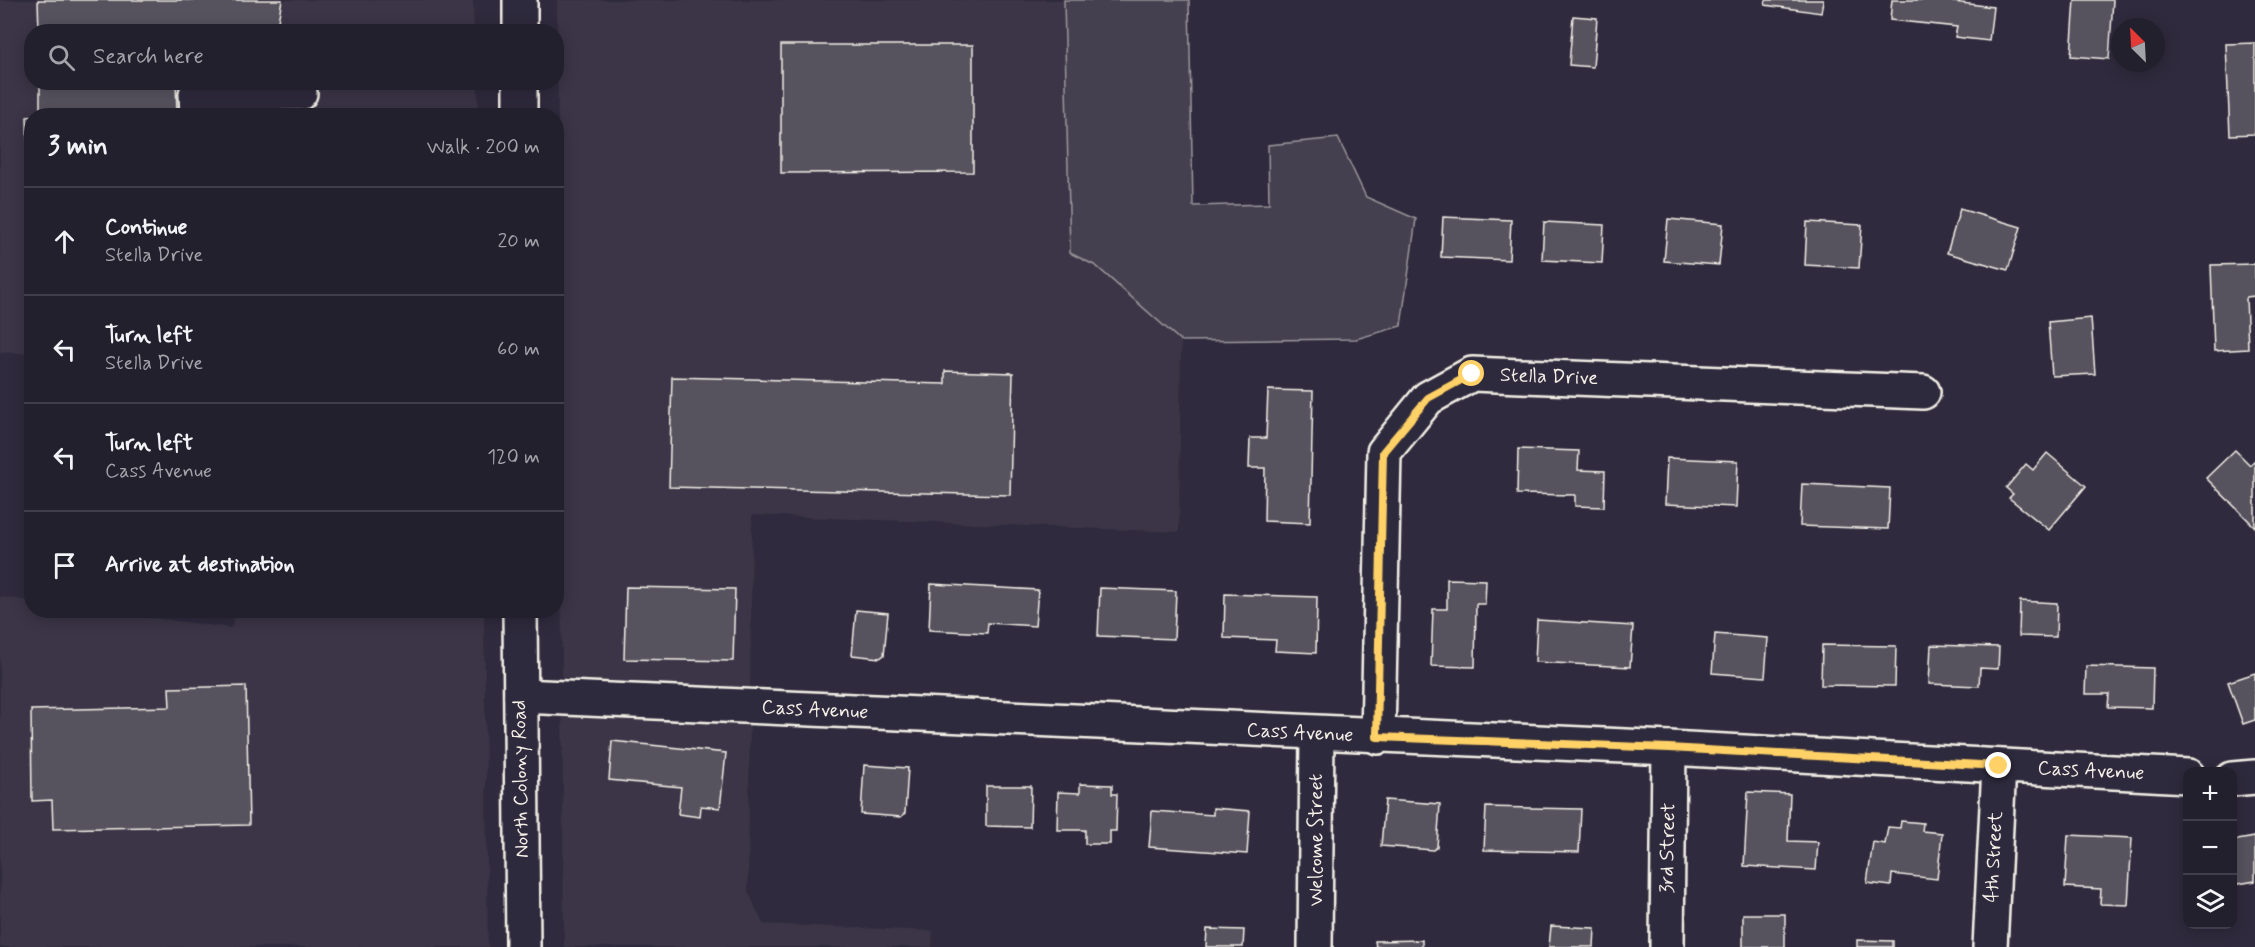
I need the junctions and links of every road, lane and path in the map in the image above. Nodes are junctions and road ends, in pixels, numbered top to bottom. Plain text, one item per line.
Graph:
1 (520, 0) edge
2 (520, 24) edge
3 (520, 90) edge
4 (300, 93) dead end
5 (197, 108) edge
6 (520, 108) edge
7 (1923, 392) dead end
8 (520, 618) edge
9 (521, 696) junction
10 (1317, 734) junction
11 (1377, 737) junction
12 (1669, 748) junction
13 (1999, 766) junction
14 (2183, 776) edge
15 (2255, 777) edge
16 (2237, 779) edge
17 (523, 947) edge
18 (1315, 947) edge
19 (1667, 947) edge
20 (1990, 947) edge

1 - 2 street
3 - 6 street
4 - 5 street
7 - 11 street, Stella Drive
8 - 9 street, North Colony Road
9 - 10 street, Cass Avenue
9 - 17 street, North Colony Road
10 - 11 street, Cass Avenue
10 - 18 street, Welcome Street
11 - 12 street, Cass Avenue
12 - 13 street, Cass Avenue
12 - 19 street, 3rd Street
13 - 14 street, Cass Avenue
13 - 20 street, 4th Street
15 - 16 street

